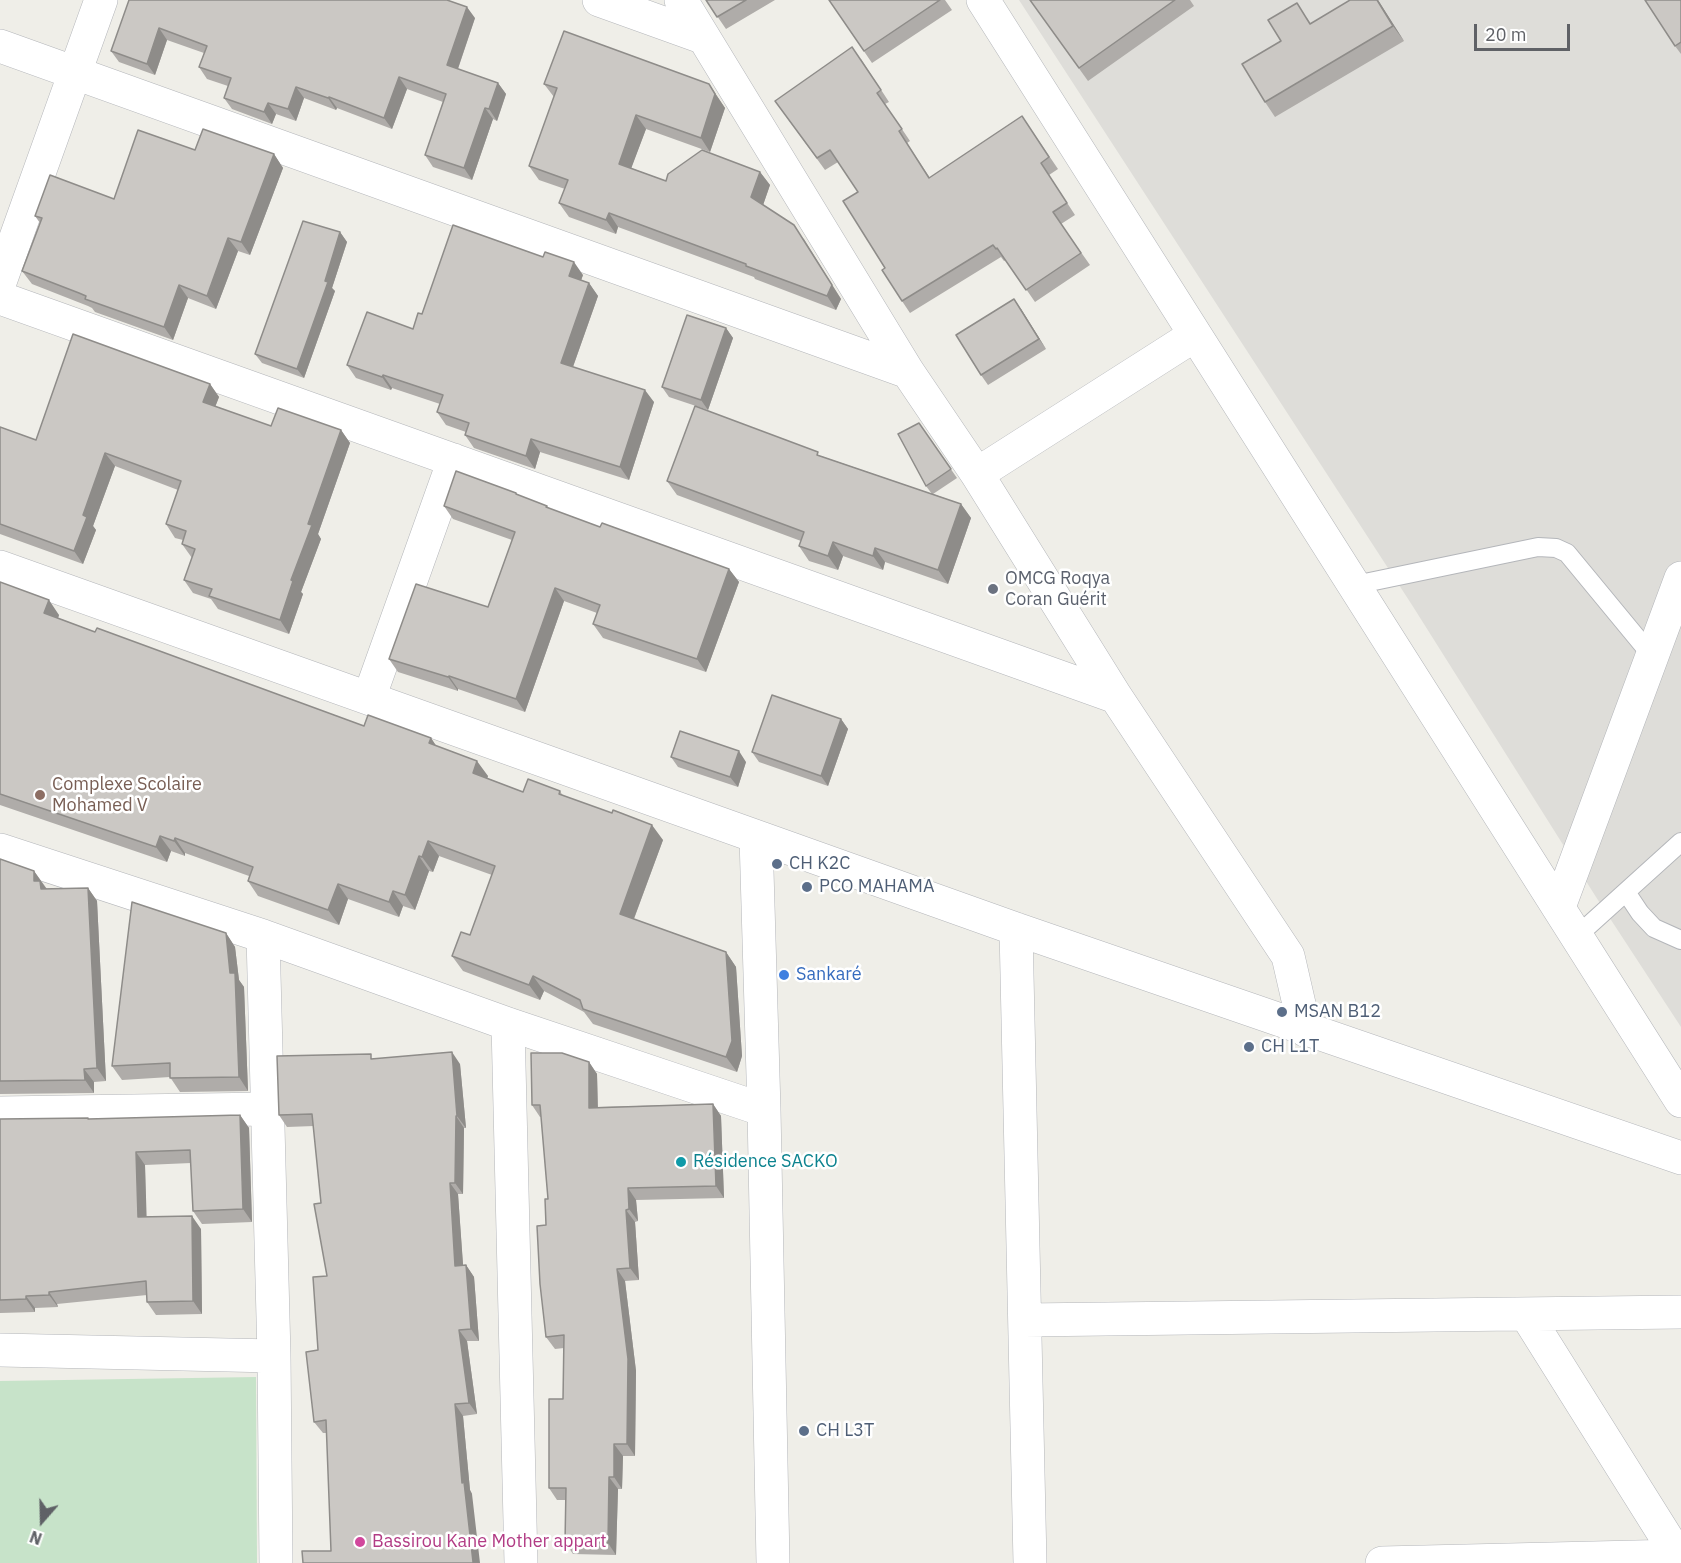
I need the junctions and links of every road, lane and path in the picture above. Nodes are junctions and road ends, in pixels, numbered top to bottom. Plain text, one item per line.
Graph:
1 (101, 0) edge
2 (599, 0) edge
3 (681, 0) edge
4 (983, 0) edge
5 (702, 37) junction
6 (0, 46) edge
7 (75, 73) junction
8 (0, 282) edge
9 (0, 298) edge
10 (1196, 335) junction
11 (908, 372) junction
12 (454, 460) junction
13 (977, 474) junction
14 (0, 567) edge
15 (1681, 578) edge
16 (1355, 585) junction
17 (1652, 656) junction
18 (1116, 697) junction
19 (369, 698) junction
20 (756, 837) junction
21 (1681, 842) edge
22 (0, 850) edge
23 (1626, 892) junction
24 (1559, 907) junction
25 (1016, 929) junction
26 (263, 936) junction
27 (1577, 936) junction
28 (1681, 940) edge
29 (508, 1024) junction
30 (1305, 1030) junction
31 (1681, 1101) edge
32 (267, 1109) junction
33 (764, 1110) junction
34 (0, 1113) edge
35 (1681, 1158) edge
36 (1681, 1312) edge
37 (1526, 1314) junction
38 (1025, 1320) junction
39 (0, 1350) edge
40 (274, 1356) junction
41 (1679, 1558) edge
42 (276, 1563) edge
43 (521, 1563) edge
44 (773, 1563) edge
45 (1030, 1563) edge
46 (1382, 1563) edge

1 - 7 street
2 - 5 street
3 - 5 street
4 - 10 street
5 - 11 street
6 - 7 street
7 - 8 street
7 - 11 street
9 - 12 street
10 - 13 street
10 - 16 street
11 - 13 street
12 - 18 street
12 - 19 street
13 - 18 street
14 - 19 street
15 - 17 street
16 - 17 lane
16 - 24 street
17 - 24 street
18 - 30 street
19 - 20 street
20 - 25 street
20 - 33 street
21 - 23 lane
22 - 26 street
23 - 27 lane
23 - 28 lane
24 - 27 street
25 - 30 street
25 - 38 street
26 - 29 street
26 - 32 street
27 - 31 street
29 - 33 street
29 - 43 street
30 - 35 street
32 - 34 street
32 - 40 street
33 - 44 street
36 - 37 street
37 - 38 street
37 - 41 street
38 - 45 street
39 - 40 street
40 - 42 street
41 - 46 street

